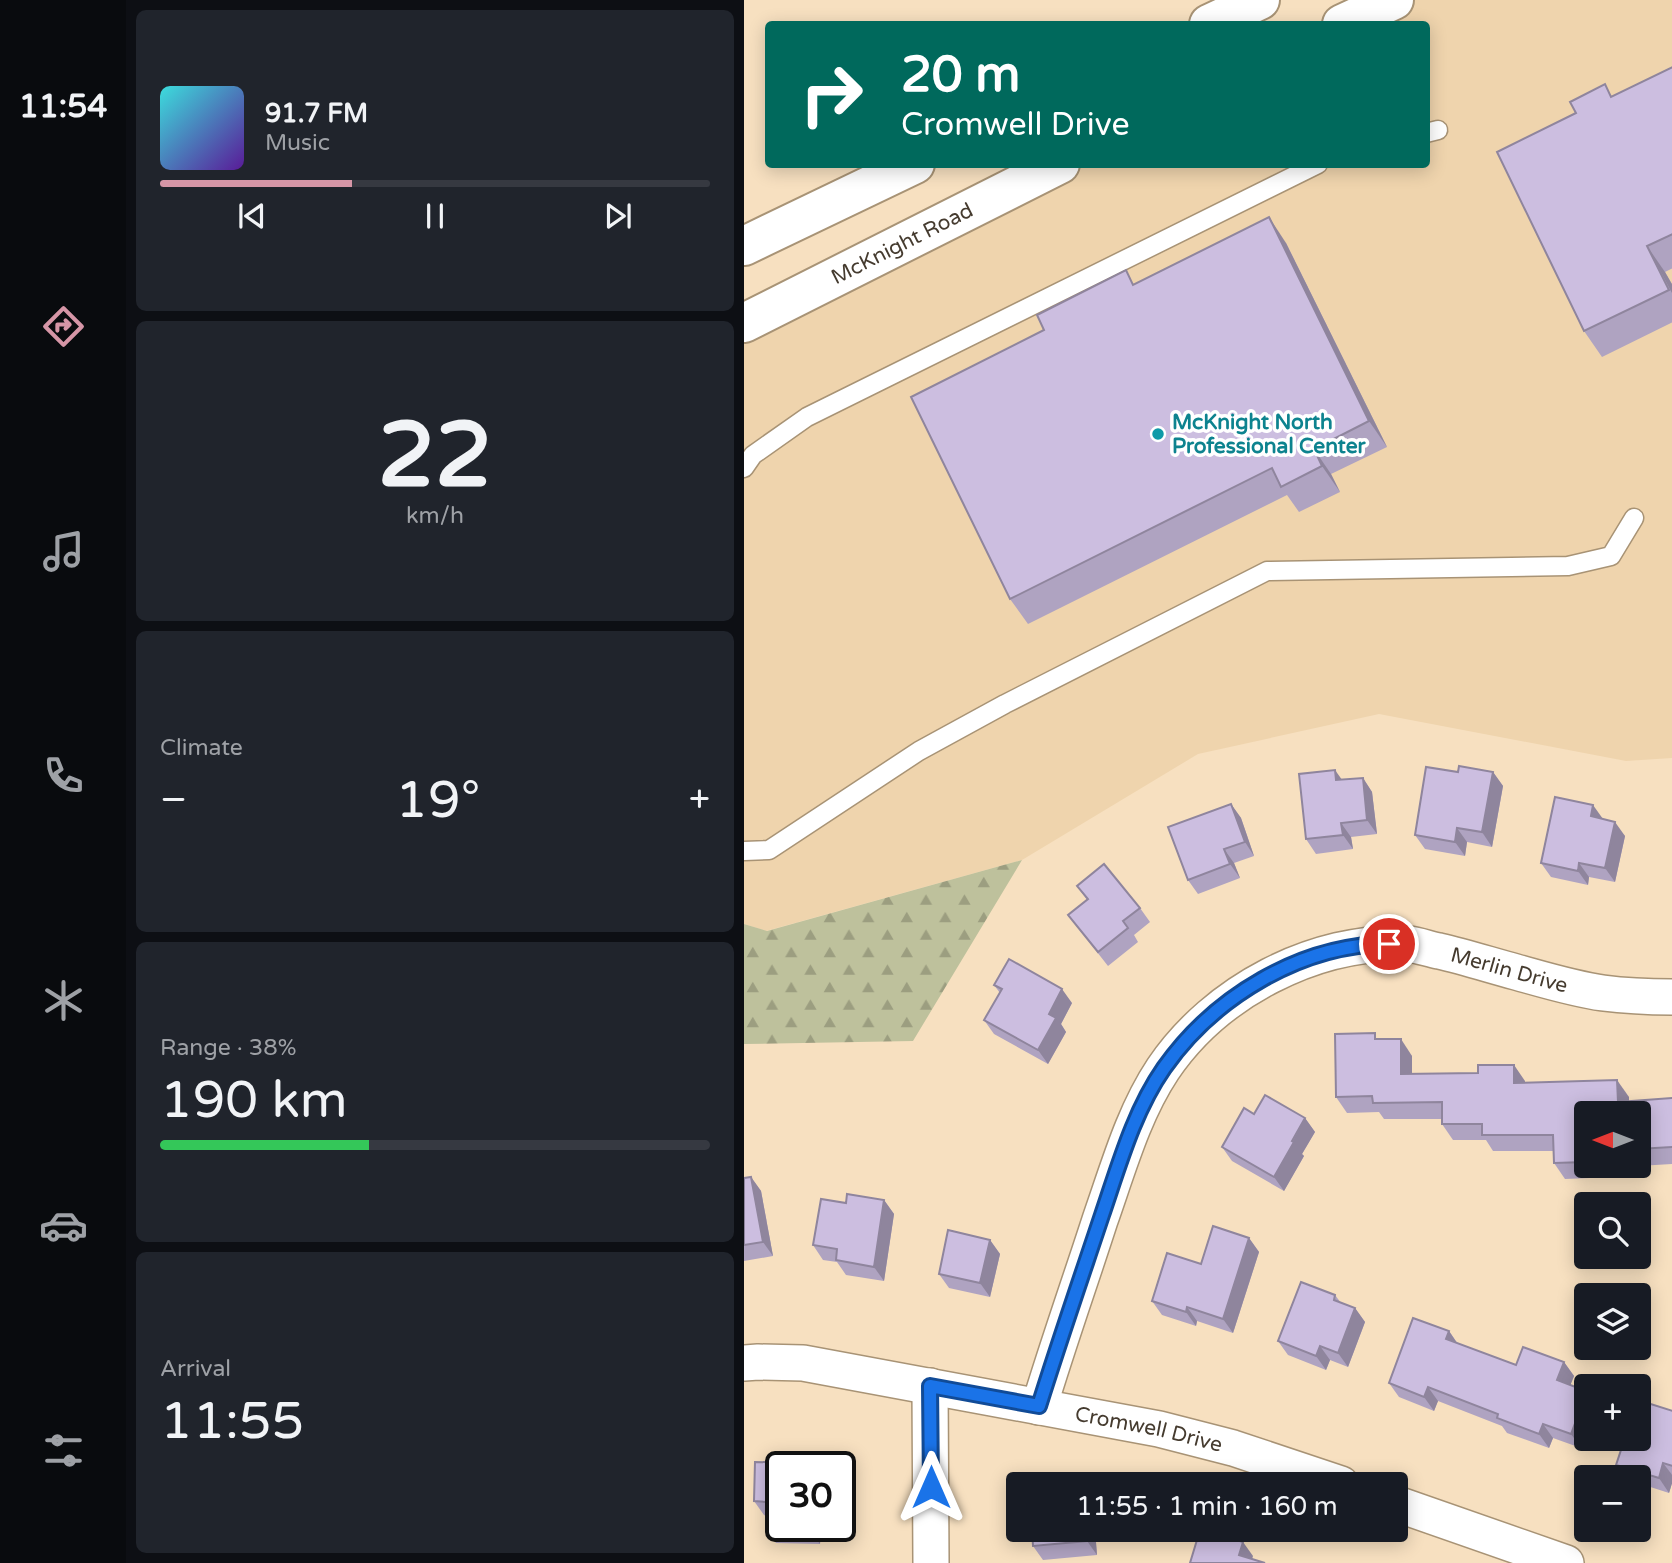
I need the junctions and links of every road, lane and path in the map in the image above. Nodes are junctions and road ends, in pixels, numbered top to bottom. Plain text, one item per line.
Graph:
1 (1260, 0) edge
2 (1394, 0) edge
3 (1215, 21) edge
4 (1348, 21) edge
5 (907, 168) edge
6 (1052, 168) edge
7 (1310, 168) edge
8 (744, 246) edge
9 (744, 323) edge
10 (744, 468) edge
11 (1634, 518) dead end
12 (744, 851) edge
13 (1672, 998) edge
14 (744, 1363) edge
15 (930, 1386) junction
16 (1039, 1406) junction
17 (1305, 1472) edge
18 (1408, 1508) edge
19 (931, 1563) edge
20 (1566, 1563) edge

1 - 3 highway
2 - 4 highway
5 - 8 highway
6 - 9 highway, McKnight Road
7 - 10 lane
11 - 12 lane
13 - 16 street, Merlin Drive
14 - 15 street, Cromwell Drive
15 - 16 street, Cromwell Drive
15 - 19 street
16 - 17 street, Cromwell Drive
18 - 20 street

